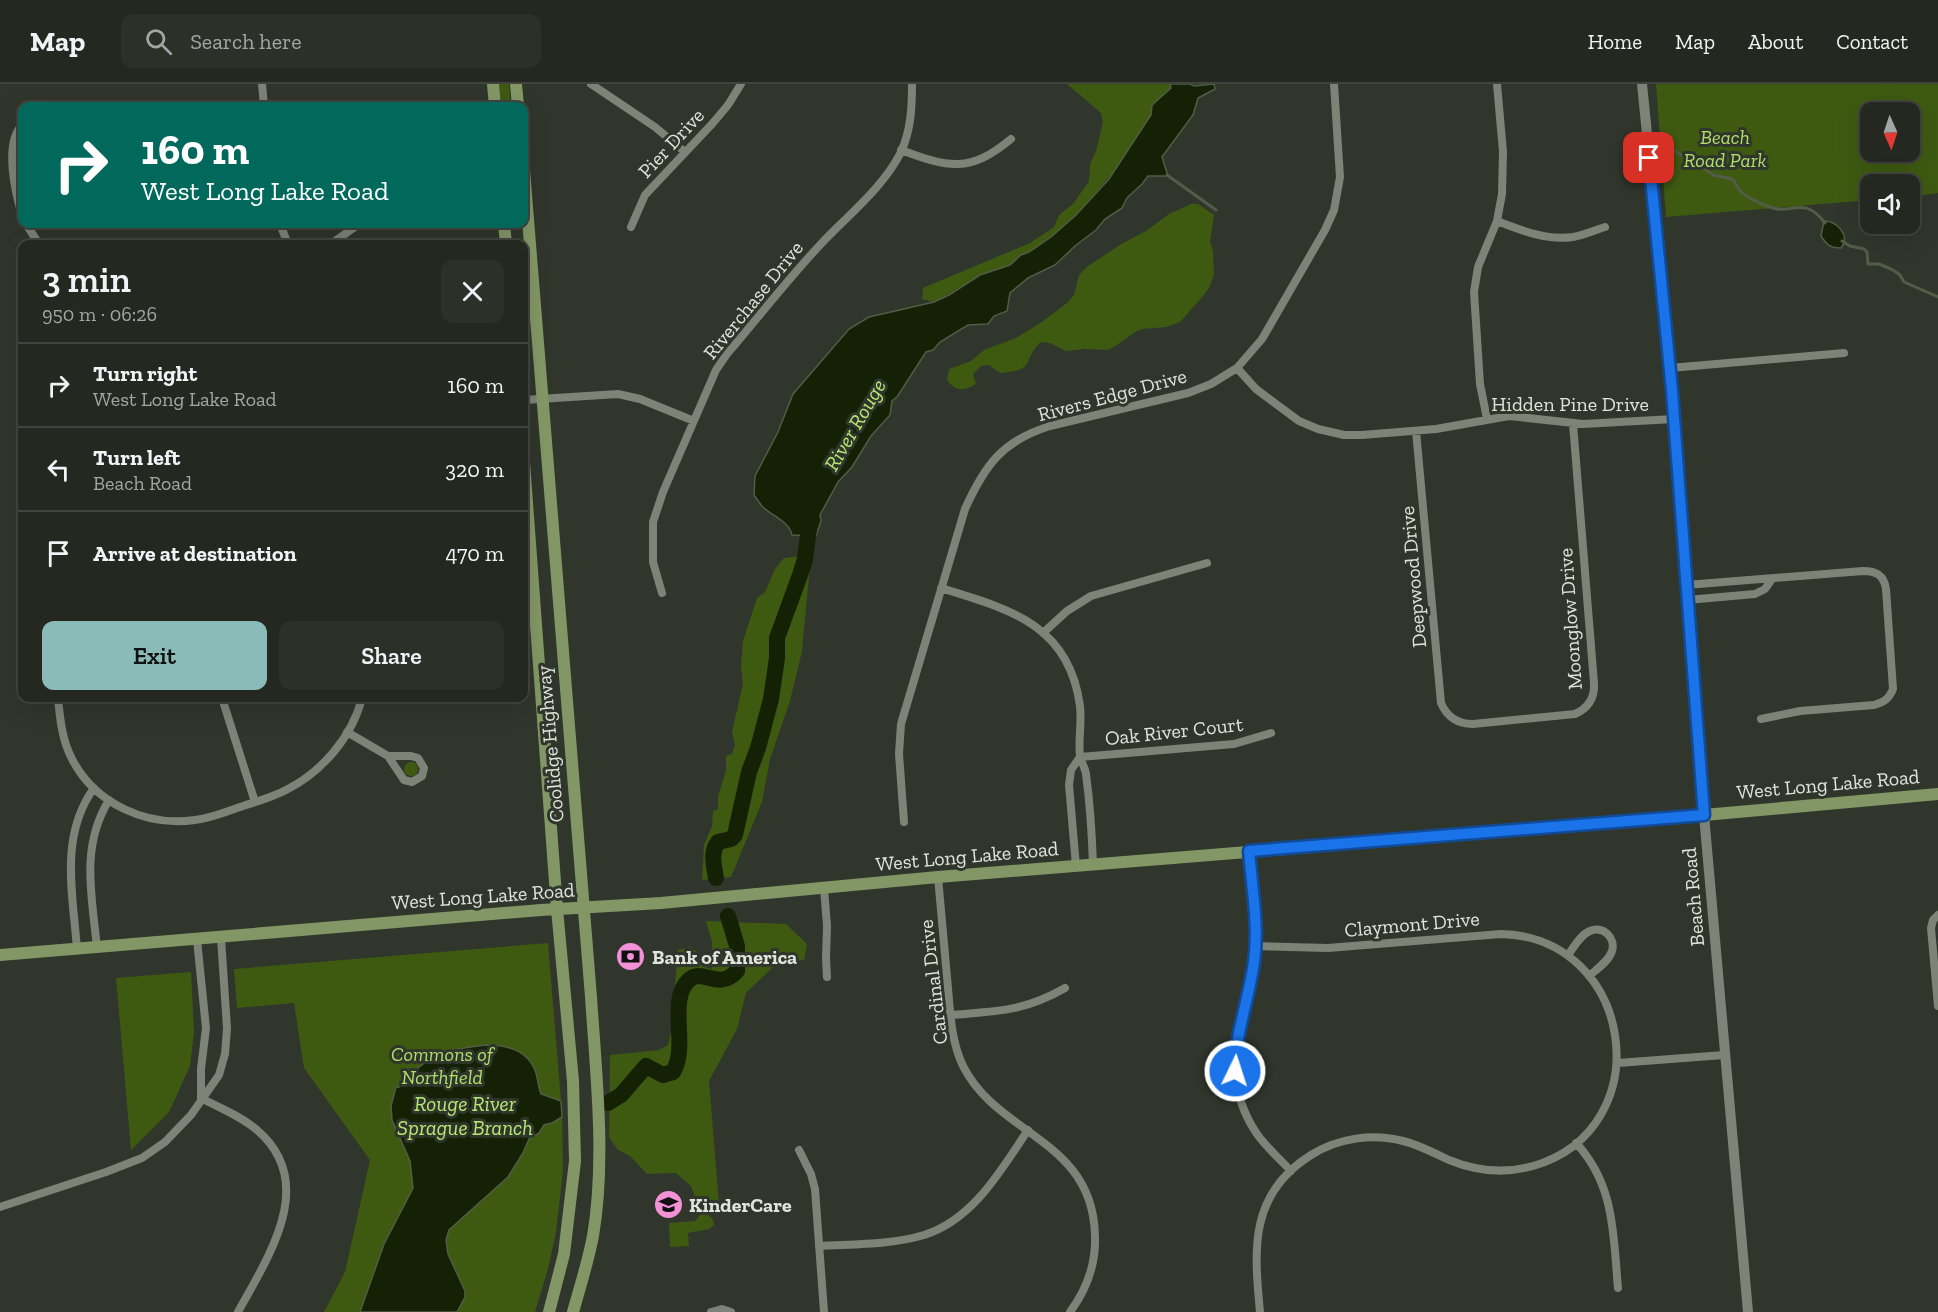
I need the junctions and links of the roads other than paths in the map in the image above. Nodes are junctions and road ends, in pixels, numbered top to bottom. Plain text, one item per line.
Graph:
1 (262, 84) edge
2 (493, 84) edge
3 (516, 84) edge
4 (591, 84) edge
5 (741, 84) edge
6 (912, 84) edge
7 (1334, 84) edge
8 (1497, 84) edge
9 (1642, 84) edge
10 (264, 102) edge
11 (495, 102) edge
12 (518, 102) edge
13 (18, 131) edge
14 (1011, 139) dead end
15 (901, 150) junction
16 (686, 152) junction
17 (18, 200) edge
18 (1497, 221) junction
19 (1605, 227) dead end
20 (353, 228) edge
21 (631, 228) dead end
22 (337, 240) edge
23 (528, 241) edge
24 (1844, 353) dead end
25 (1237, 368) junction
26 (1670, 368) junction
27 (541, 399) junction
28 (528, 400) edge
29 (1487, 419) junction
30 (1674, 419) junction
31 (694, 421) junction
32 (1573, 424) junction
33 (1416, 431) junction
34 (528, 514) edge
35 (1207, 563) dead end
36 (1772, 579) junction
37 (1686, 585) junction
38 (941, 588) junction
39 (662, 593) dead end
40 (1687, 600) junction
41 (1043, 633) junction
42 (58, 702) edge
43 (223, 702) edge
44 (361, 702) edge
45 (1451, 717) joint
46 (1761, 719) dead end
47 (347, 732) junction
48 (1271, 733) dead end
49 (546, 750) junction
50 (388, 756) dead end
51 (1080, 757) junction
52 (571, 760) junction
53 (557, 784) junction
54 (94, 788) junction
55 (1938, 794) edge
56 (574, 797) junction
57 (108, 800) junction
58 (255, 802) junction
59 (1704, 815) junction
60 (904, 822) dead end
61 (1249, 851) junction
62 (1093, 865) junction
63 (1076, 866) junction
64 (938, 877) junction
65 (824, 888) junction
66 (583, 908) junction
67 (557, 909) junction
68 (1938, 915) edge
69 (221, 938) junction
70 (197, 940) junction
71 (1256, 946) junction
72 (97, 948) junction
73 (77, 949) junction
74 (0, 955) edge
75 (1938, 955) edge
76 (1568, 956) junction
77 (1935, 967) junction
78 (1589, 976) junction
79 (827, 977) dead end
80 (1065, 988) dead end
81 (1938, 1005) edge
82 (951, 1016) junction
83 (570, 1049) junction
84 (595, 1054) junction
85 (1724, 1055) junction
86 (1618, 1063) junction
87 (573, 1081) junction
88 (597, 1088) junction
89 (201, 1098) junction
90 (1028, 1130) junction
91 (1576, 1143) junction
92 (799, 1150) dead end
93 (1291, 1171) junction
94 (0, 1207) edge
95 (819, 1246) junction
96 (1618, 1288) dead end
97 (241, 1310) edge
98 (549, 1312) edge
99 (573, 1312) edge
100 (711, 1312) edge
101 (731, 1312) edge
102 (824, 1312) edge
103 (1071, 1312) edge
104 (1260, 1312) edge
105 (1748, 1312) edge

1 - 10 street
2 - 11 main road
3 - 12 main road
4 - 16 street
5 - 16 street, Pier Drive
6 - 15 street, Riverchase Drive
7 - 25 street, Rivers Edge Drive
8 - 18 street
9 - 26 street, Beach Road
13 - 17 street
14 - 15 street
15 - 31 street, Riverchase Drive
16 - 21 street, Pier Drive
18 - 19 street
18 - 29 street
20 - 22 street
23 - 27 main road, Coolidge Highway
24 - 26 street
25 - 33 street, Hidden Pine Drive
25 - 38 street, Rivers Edge Drive
26 - 30 street, Beach Road
27 - 28 street
27 - 31 street
27 - 52 main road, Coolidge Highway
29 - 32 street, Hidden Pine Drive
29 - 33 street, Hidden Pine Drive
30 - 32 street, Hidden Pine Drive
30 - 37 street, Beach Road
31 - 39 street, Riverchase Drive
32 - 45 street, Moonglow Drive
33 - 45 street, Deepwood Drive
34 - 49 main road, Coolidge Highway
35 - 41 street
36 - 37 street
36 - 40 street
36 - 46 street
37 - 40 street, Beach Road
38 - 41 street
38 - 60 street, Rivers Edge Drive
40 - 59 street, Beach Road
41 - 51 street
42 - 54 street
43 - 58 street
44 - 47 street
47 - 50 street
47 - 58 street
48 - 51 street, Oak River Court
49 - 52 main road
49 - 53 main road, Coolidge Highway
51 - 62 street
51 - 63 street
52 - 56 main road, Coolidge Highway
53 - 56 main road
53 - 67 main road, Coolidge Highway
54 - 57 street
54 - 73 street
55 - 59 main road, West Long Lake Road
56 - 66 main road, Coolidge Highway
57 - 58 street
57 - 72 street
59 - 61 main road, West Long Lake Road
59 - 85 street, Beach Road
61 - 62 main road, West Long Lake Road
61 - 71 street
62 - 63 main road, West Long Lake Road
63 - 64 main road, West Long Lake Road
64 - 65 main road, West Long Lake Road
64 - 82 street, Cardinal Drive
65 - 66 main road, West Long Lake Road
65 - 79 street
66 - 67 main road, West Long Lake Road
66 - 84 main road, Coolidge Highway
67 - 69 main road, West Long Lake Road
67 - 83 main road, Coolidge Highway
68 - 77 street
69 - 70 main road, West Long Lake Road
69 - 89 street
70 - 72 main road, West Long Lake Road
70 - 89 street
71 - 76 street, Claymont Drive
71 - 93 street
72 - 73 main road, West Long Lake Road
73 - 74 main road, West Long Lake Road
75 - 77 street
76 - 78 street, Claymont Drive
76 - 78 street
77 - 81 street
78 - 86 street, Claymont Drive
80 - 82 street
82 - 90 street, Cardinal Drive
83 - 84 main road
83 - 87 main road, Coolidge Highway
84 - 88 main road, Coolidge Highway
85 - 86 street
85 - 105 street, Beach Road
86 - 91 street, Claymont Drive
87 - 88 main road
87 - 98 main road, Coolidge Highway
88 - 99 main road, Coolidge Highway
89 - 94 street
89 - 97 street
90 - 95 street
90 - 103 street, Cardinal Drive
91 - 93 street, Claymont Drive
91 - 96 street
92 - 95 street
93 - 104 street, Claymont Drive
95 - 102 street
100 - 101 street

